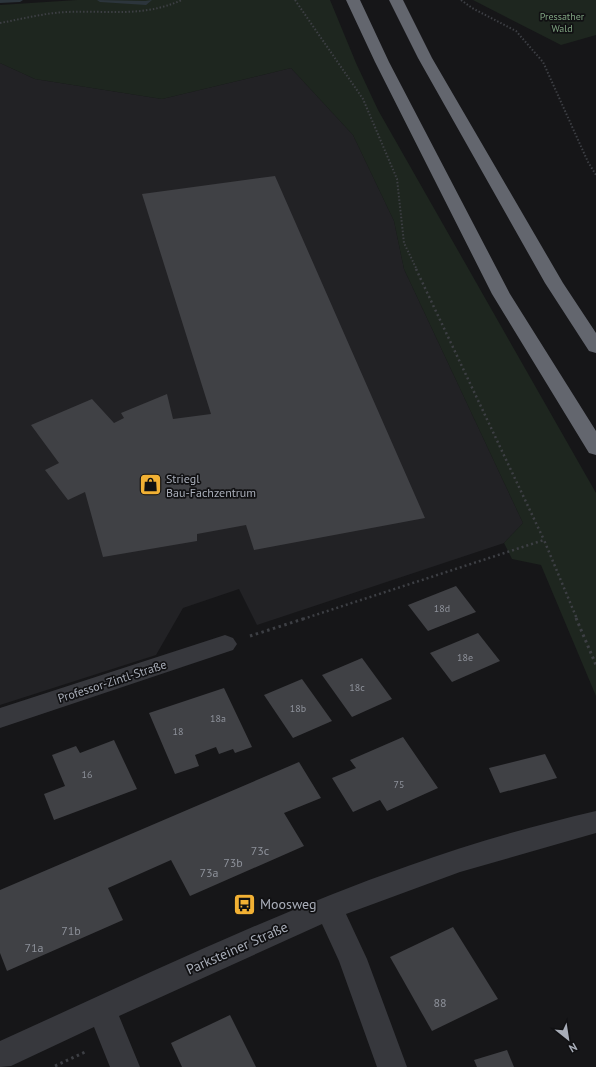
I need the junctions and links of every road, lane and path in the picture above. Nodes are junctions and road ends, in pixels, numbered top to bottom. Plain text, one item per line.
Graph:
1 (182, 0) edge
2 (295, 0) edge
3 (353, 0) edge
4 (396, 0) edge
5 (461, 0) edge
6 (0, 23) edge
7 (596, 174) edge
8 (596, 347) edge
9 (596, 448) edge
10 (544, 540) junction
11 (224, 644) joint
12 (596, 665) edge
13 (0, 718) edge
14 (596, 822) edge
15 (328, 909) junction
16 (102, 1010) junction
17 (0, 1056) edge
18 (125, 1067) edge
19 (392, 1067) edge

1 - 6 path
2 - 10 path
3 - 9 highway
4 - 8 highway
5 - 7 path
10 - 11 path
10 - 12 path
11 - 13 street, Professor-Zintl-Straße
14 - 15 street, Parksteiner Straße
15 - 16 street, Parksteiner Straße
15 - 19 street
16 - 17 street, Parksteiner Straße
16 - 18 street

